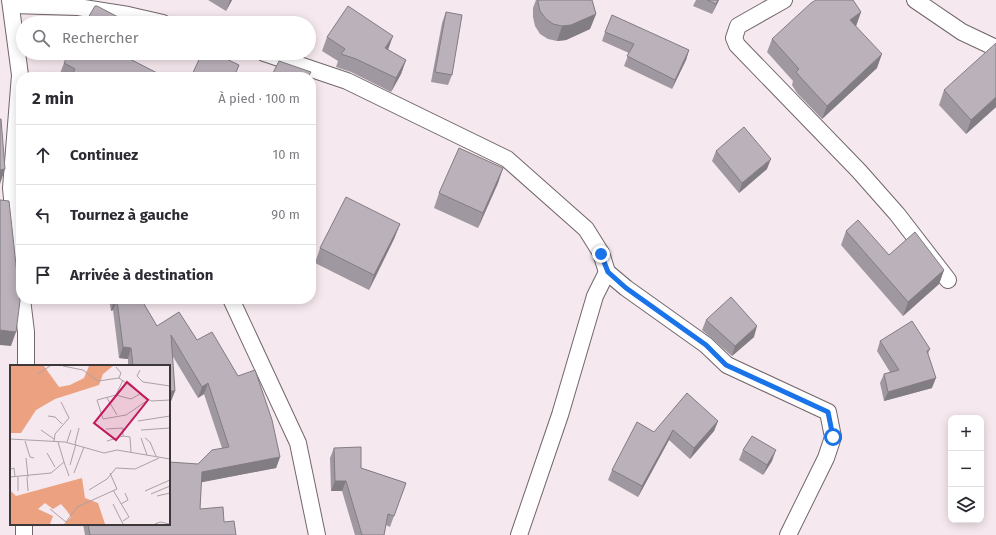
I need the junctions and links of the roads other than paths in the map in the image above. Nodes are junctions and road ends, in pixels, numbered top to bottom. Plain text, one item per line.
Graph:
1 (784, 0) edge
2 (915, 0) edge
3 (11, 3) edge
4 (126, 16) edge
5 (16, 43) edge
6 (996, 48) edge
7 (18, 60) edge
8 (285, 60) edge
9 (20, 72) edge
10 (608, 272) junction
11 (948, 280) dead end
12 (23, 304) edge
13 (233, 304) edge
14 (26, 365) edge
15 (317, 535) edge
16 (519, 535) edge
17 (788, 535) edge

1 - 11 street
2 - 6 street
3 - 4 street
3 - 5 street
7 - 9 street
8 - 10 street
10 - 16 street
10 - 17 street
12 - 14 street
13 - 15 street

